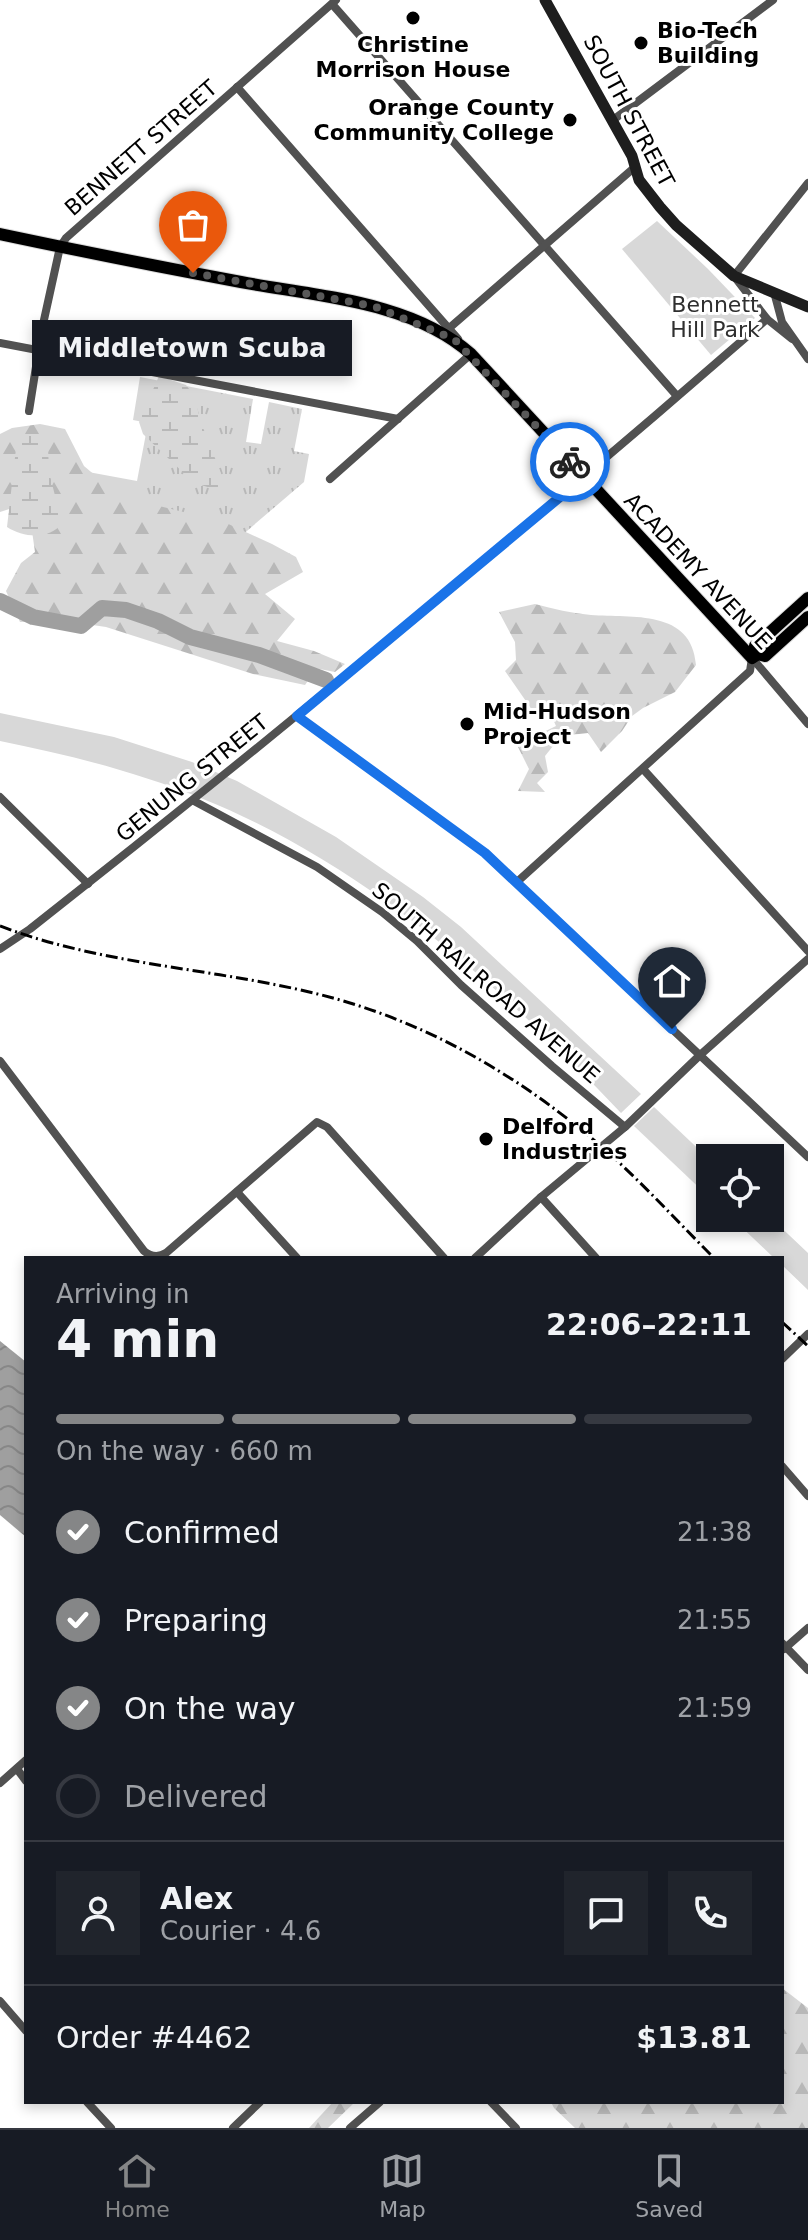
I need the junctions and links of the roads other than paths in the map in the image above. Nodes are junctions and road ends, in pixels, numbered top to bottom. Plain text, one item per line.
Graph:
1 (545, 0) edge
2 (773, 0) edge
3 (334, 2) edge
4 (237, 87) junction
5 (613, 120) junction
6 (635, 167) junction
7 (808, 183) edge
8 (0, 234) edge
9 (60, 247) junction
10 (545, 247) junction
11 (734, 276) junction
12 (774, 292) junction
13 (808, 307) edge
14 (767, 319) junction
15 (446, 331) junction
16 (792, 339) junction
17 (0, 343) edge
18 (39, 349) junction
19 (471, 354) junction
20 (808, 359) edge
21 (677, 396) junction
22 (29, 411) dead end
23 (398, 419) junction
24 (584, 477) junction
25 (330, 479) dead end
26 (808, 598) edge
27 (808, 617) edge
28 (755, 656) junction
29 (297, 716) junction
30 (808, 724) edge
31 (643, 769) junction
32 (0, 797) edge
33 (194, 801) junction
34 (517, 882) junction
35 (88, 884) junction
36 (0, 949) edge
37 (808, 951) edge
38 (808, 959) edge
39 (699, 1056) junction
40 (0, 1061) edge
41 (625, 1127) junction
42 (808, 1157) edge
43 (237, 1192) junction
44 (541, 1197) junction
45 (153, 1256) edge
46 (158, 1256) edge
47 (295, 1256) edge
48 (442, 1256) edge
49 (477, 1256) edge
50 (594, 1256) edge
51 (808, 1334) edge
52 (784, 1357) edge
53 (784, 1468) edge
54 (808, 1496) edge
55 (808, 1628) edge
56 (784, 1646) edge
57 (784, 1648) edge
58 (808, 1670) edge
59 (24, 1762) edge
60 (17, 1769) junction
61 (24, 1778) edge
62 (0, 1783) edge
63 (0, 2001) edge
64 (24, 2029) edge
65 (91, 2104) edge
66 (258, 2104) edge
67 (378, 2104) edge
68 (493, 2104) edge
69 (111, 2128) edge
70 (233, 2128) edge
71 (350, 2128) edge
72 (516, 2128) edge

1 - 5 street, SOUTH STREET
2 - 5 street
3 - 4 street, BENNETT STREET
3 - 10 street
4 - 9 street, BENNETT STREET
4 - 15 street
5 - 6 street, SOUTH STREET
6 - 10 street
6 - 11 street, SOUTH STREET
7 - 11 street
8 - 9 main road, ACADEMY AVENUE
9 - 15 main road, ACADEMY AVENUE
9 - 18 street, BENNETT STREET
10 - 15 street
10 - 21 street
11 - 12 street, SOUTH STREET
11 - 14 street
12 - 13 street, SOUTH STREET
12 - 16 street
14 - 16 street
14 - 21 street, GENUNG STREET
15 - 19 main road, ACADEMY AVENUE
16 - 20 street
17 - 18 street
18 - 22 street, BENNETT STREET
18 - 23 street
19 - 23 street
19 - 24 main road, ACADEMY AVENUE
21 - 24 street, GENUNG STREET
23 - 25 street
24 - 28 main road, ACADEMY AVENUE
24 - 29 street, GENUNG STREET
26 - 28 main road
27 - 28 main road
28 - 30 street, ACADEMY AVENUE
28 - 31 street
29 - 33 street, GENUNG STREET
29 - 34 street
31 - 34 street
31 - 37 street
32 - 35 street
33 - 35 street, GENUNG STREET
33 - 41 street, SOUTH RAILROAD AVENUE
34 - 39 street
35 - 36 street, GENUNG STREET
38 - 39 street
39 - 41 street
39 - 42 street
40 - 45 street
41 - 44 street
43 - 46 street
43 - 47 street
43 - 48 street
44 - 49 street
44 - 50 street
51 - 52 street
53 - 54 street
55 - 56 street
57 - 58 street
59 - 60 street
60 - 61 street
60 - 62 street
63 - 64 street
65 - 69 street
66 - 70 street
67 - 71 street
68 - 72 street

